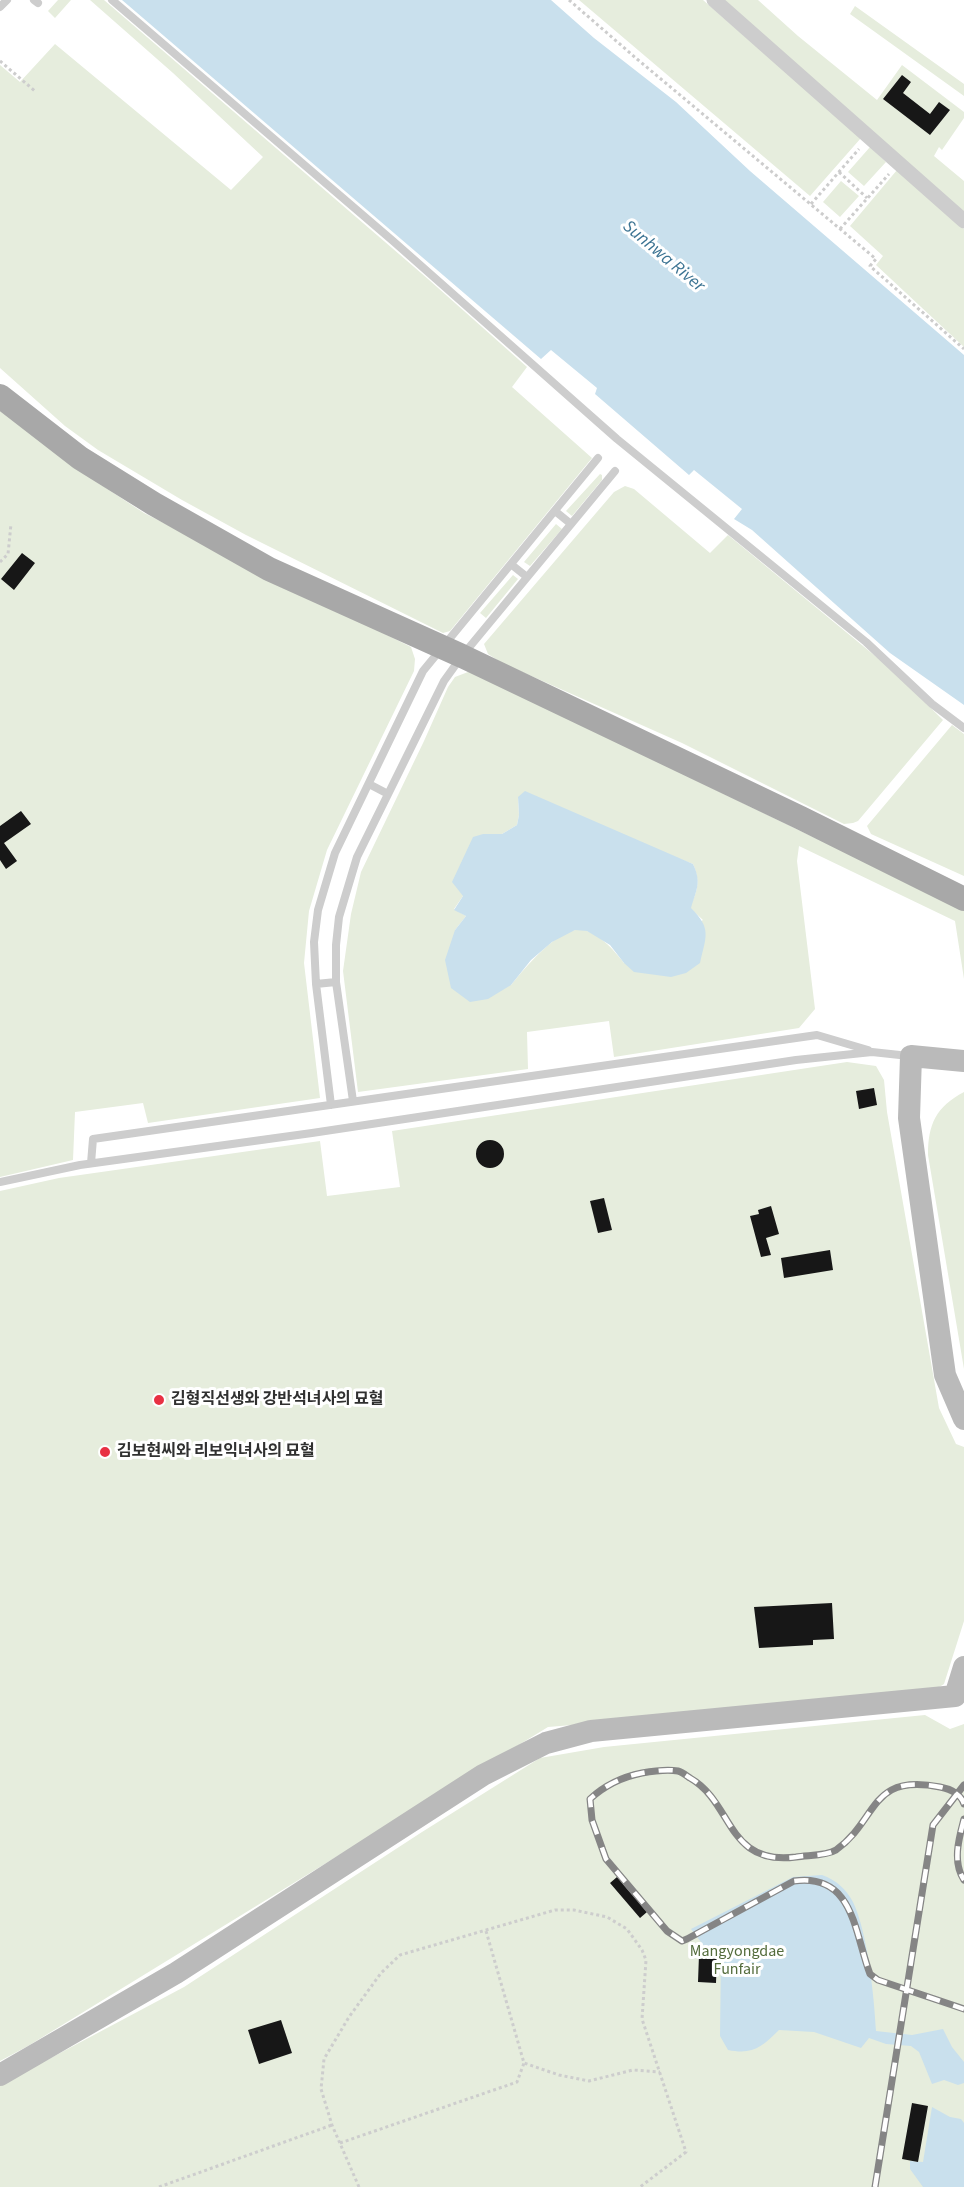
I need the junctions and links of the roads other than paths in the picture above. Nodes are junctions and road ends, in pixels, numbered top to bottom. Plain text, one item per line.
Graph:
1 (7, 0) edge
2 (112, 0) edge
3 (714, 0) edge
4 (0, 7) edge
5 (964, 221) edge
6 (0, 396) edge
7 (598, 458) dead end
8 (615, 471) dead end
9 (555, 511) junction
10 (571, 524) junction
11 (512, 565) junction
12 (527, 577) junction
13 (453, 652) junction
14 (964, 728) edge
15 (369, 784) junction
16 (388, 794) junction
17 (964, 899) edge
18 (336, 982) junction
19 (315, 984) junction
20 (872, 1052) junction
21 (911, 1056) junction
22 (964, 1061) edge
23 (353, 1101) junction
24 (331, 1104) junction
25 (91, 1163) junction
26 (0, 1182) edge
27 (964, 1419) edge
28 (964, 1667) edge
29 (959, 1697) edge
30 (0, 2074) edge

1 - 4 lane
2 - 14 lane
3 - 5 street
6 - 13 main road
7 - 9 lane
8 - 10 lane
9 - 10 lane
9 - 11 lane
10 - 12 lane
11 - 12 lane
11 - 13 lane
12 - 13 lane
13 - 15 lane
13 - 16 lane
13 - 17 main road
15 - 16 lane
15 - 19 lane
16 - 18 lane
18 - 19 lane
18 - 23 lane
19 - 24 lane
20 - 21 lane
20 - 23 lane
20 - 25 lane
21 - 22 main road
21 - 27 main road
23 - 24 lane
24 - 25 lane
25 - 26 lane
28 - 29 main road
29 - 30 main road

